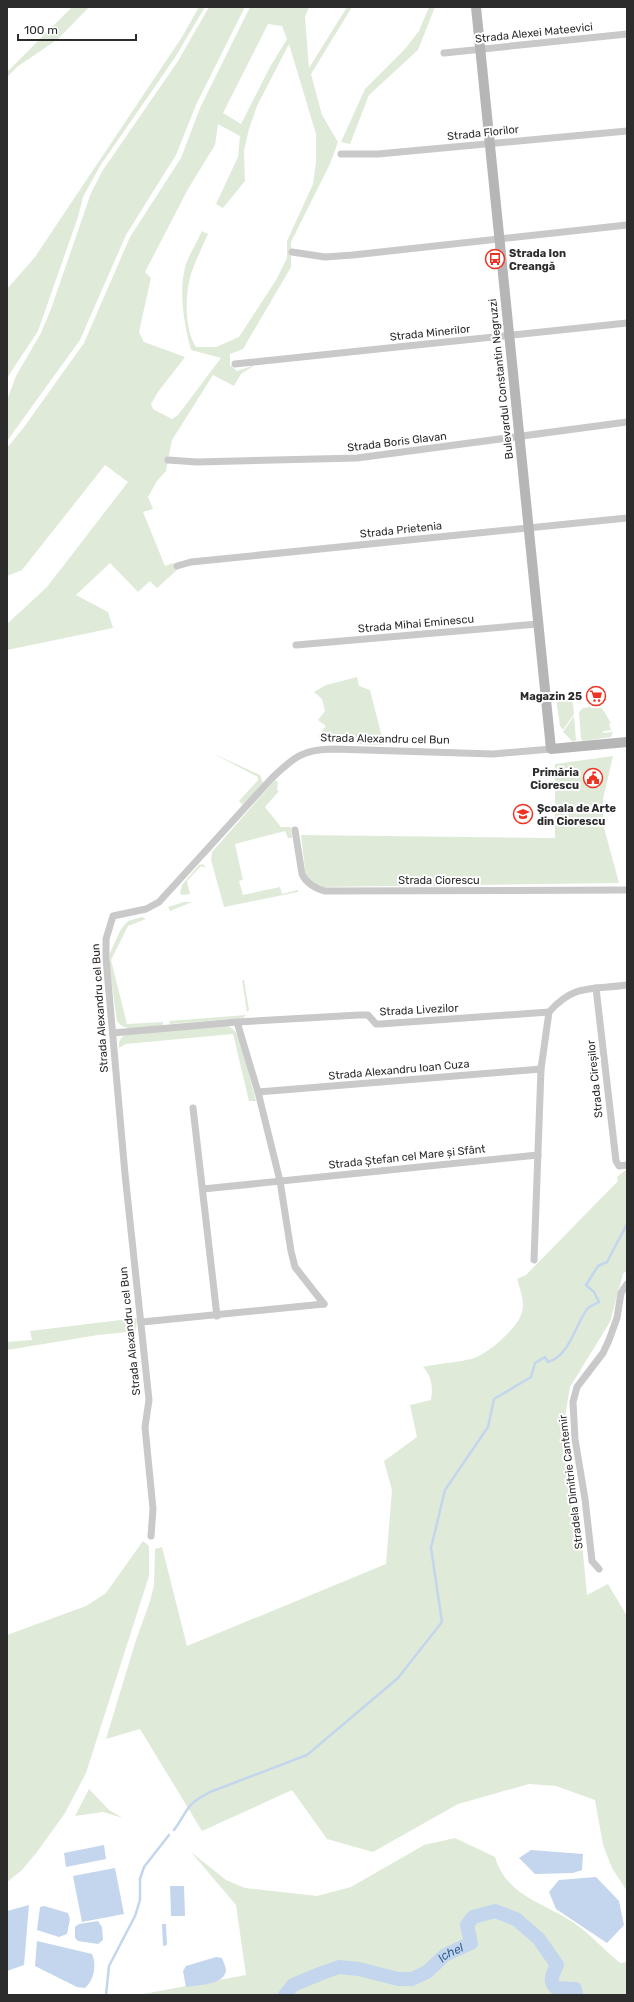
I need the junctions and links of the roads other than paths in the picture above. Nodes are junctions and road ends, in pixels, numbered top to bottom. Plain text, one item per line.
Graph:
1 (476, 7) edge
2 (627, 34) edge
3 (480, 50) junction
4 (444, 53) dead end
5 (627, 131) edge
6 (489, 144) junction
7 (341, 154) dead end
8 (627, 225) edge
9 (499, 240) junction
10 (292, 252) dead end
11 (627, 323) edge
12 (509, 336) junction
13 (235, 364) dead end
14 (627, 422) edge
15 (519, 438) junction
16 (168, 460) dead end
17 (627, 518) edge
18 (528, 529) junction
19 (177, 566) dead end
20 (538, 624) junction
21 (296, 645) dead end
22 (627, 742) edge
23 (551, 749) junction
24 (295, 830) dead end
25 (627, 890) edge
26 (627, 985) edge
27 (596, 988) junction
28 (549, 1012) junction
29 (237, 1022) junction
30 (113, 1033) junction
31 (541, 1069) junction
32 (258, 1092) junction
33 (193, 1108) dead end
34 (538, 1154) junction
35 (623, 1165) edge
36 (280, 1180) junction
37 (203, 1188) junction
38 (534, 1260) dead end
39 (627, 1284) edge
40 (217, 1316) junction
41 (142, 1322) junction
42 (151, 1536) dead end
43 (599, 1569) dead end

1 - 3 street, Bulevardul Constantin Negruzzi
2 - 3 street, Strada Alexei Mateevici
3 - 4 street, Strada Alexei Mateevici
3 - 6 street, Bulevardul Constantin Negruzzi
5 - 6 street, Strada Florilor
6 - 7 street, Strada Florilor
6 - 9 street, Bulevardul Constantin Negruzzi
8 - 9 street
9 - 10 street
9 - 12 street, Bulevardul Constantin Negruzzi
11 - 12 street, Strada Minerilor
12 - 13 street, Strada Minerilor
12 - 15 street, Bulevardul Constantin Negruzzi
14 - 15 street, Strada Boris Glavan
15 - 16 street, Strada Boris Glavan
15 - 18 street, Bulevardul Constantin Negruzzi
17 - 18 street, Strada Prietenia
18 - 19 street, Strada Prietenia
18 - 20 street, Bulevardul Constantin Negruzzi
20 - 21 street, Strada Mihai Eminescu
20 - 23 street, Bulevardul Constantin Negruzzi
22 - 23 street, Strada Alexandru cel Bun
23 - 30 street, Strada Alexandru cel Bun
24 - 25 street, Strada Ciorescu
26 - 27 street
27 - 28 street
27 - 35 street, Strada Cireșilor
28 - 29 street, Strada Livezilor
28 - 31 street
29 - 30 street, Strada Livezilor
29 - 32 street
30 - 41 street, Strada Alexandru cel Bun
31 - 32 street, Strada Alexandru Ioan Cuza
31 - 34 street
32 - 36 street
33 - 37 street
34 - 36 street, Strada Ștefan cel Mare și Sfânt
34 - 38 street
36 - 37 street, Strada Ștefan cel Mare și Sfânt
36 - 40 street
37 - 40 street
39 - 43 street, Stradela Dimitrie Cantemir
40 - 41 street
41 - 42 street, Strada Alexandru cel Bun

